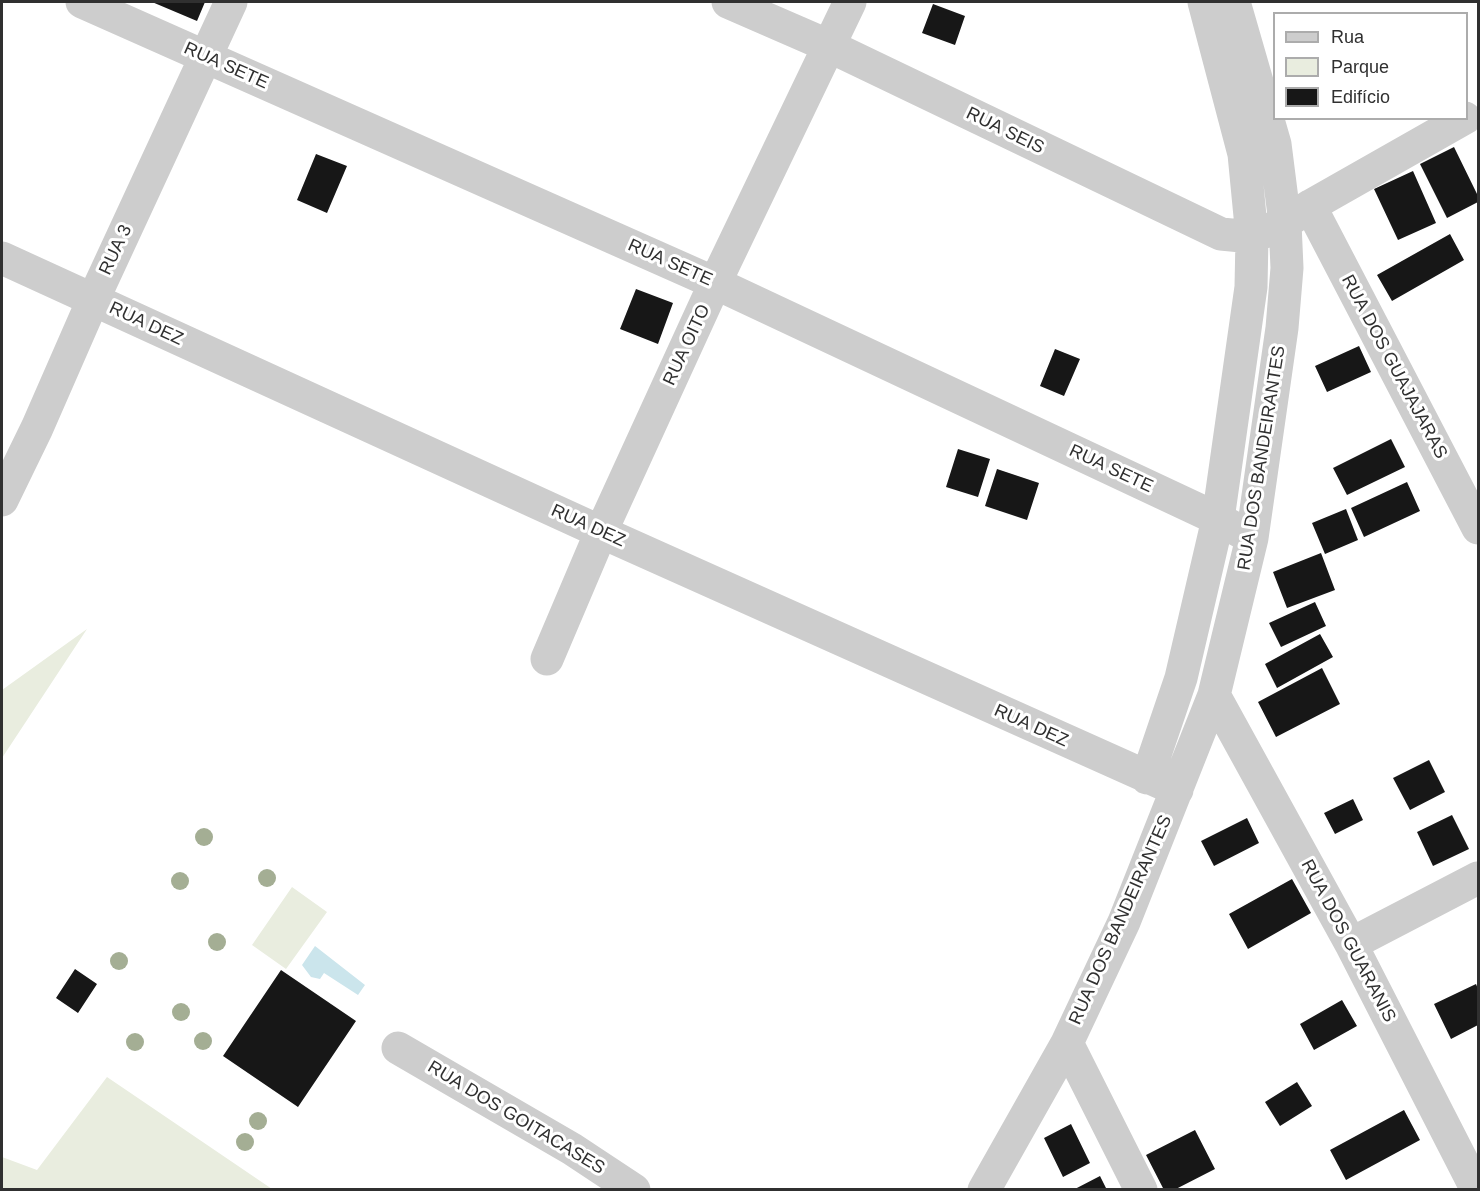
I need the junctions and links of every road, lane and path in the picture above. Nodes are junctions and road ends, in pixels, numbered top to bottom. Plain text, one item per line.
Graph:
1 (82, 2) edge
2 (231, 2) edge
3 (728, 2) edge
4 (850, 2) edge
5 (1204, 2) edge
6 (1234, 2) edge
7 (829, 46) junction
8 (206, 56) junction
9 (1463, 120) edge
10 (1298, 215) junction
11 (1252, 237) junction
12 (2, 258) edge
13 (715, 283) junction
14 (93, 300) junction
15 (2, 500) edge
16 (1218, 519) junction
17 (1479, 528) edge
18 (601, 532) junction
19 (1252, 538) junction
20 (547, 659) dead end
21 (1214, 695) junction
22 (1162, 784) junction
23 (1479, 878) edge
24 (1351, 944) junction
25 (1067, 1043) junction
26 (398, 1048) dead end
27 (634, 1190) edge
28 (984, 1190) edge
29 (1141, 1190) edge
30 (1477, 1190) edge

1 - 8 street, RUA SETE
2 - 8 street, RUA 3
3 - 7 street, RUA SEIS
4 - 7 street, RUA OITO
5 - 11 street, RUA DOS BANDEIRANTES
6 - 10 street, RUA DOS BANDEIRANTES
7 - 11 street, RUA SEIS
7 - 13 street, RUA OITO
8 - 13 street, RUA SETE
8 - 14 street, RUA 3
9 - 10 street, RUA SEIS
10 - 11 street, RUA SEIS
10 - 17 street, RUA DOS GUAJAJARAS
10 - 19 street, RUA DOS BANDEIRANTES
11 - 16 street, RUA DOS BANDEIRANTES
12 - 14 street, RUA DEZ
13 - 16 street, RUA SETE
13 - 18 street, RUA OITO
14 - 15 street, RUA 3
14 - 18 street, RUA DEZ
16 - 19 street, RUA SETE
16 - 22 street, RUA DOS BANDEIRANTES
18 - 20 street, RUA OITO
18 - 22 street, RUA DEZ
19 - 21 street, RUA DOS BANDEIRANTES
21 - 22 street, RUA DOS BANDEIRANTES
21 - 24 street, RUA DOS GUARANIS
22 - 25 street, RUA DOS BANDEIRANTES
23 - 24 street
24 - 30 street, RUA DOS GUARANIS
25 - 28 street, RUA DOS BANDEIRANTES
25 - 29 street
26 - 27 street, RUA DOS GOITACASES

